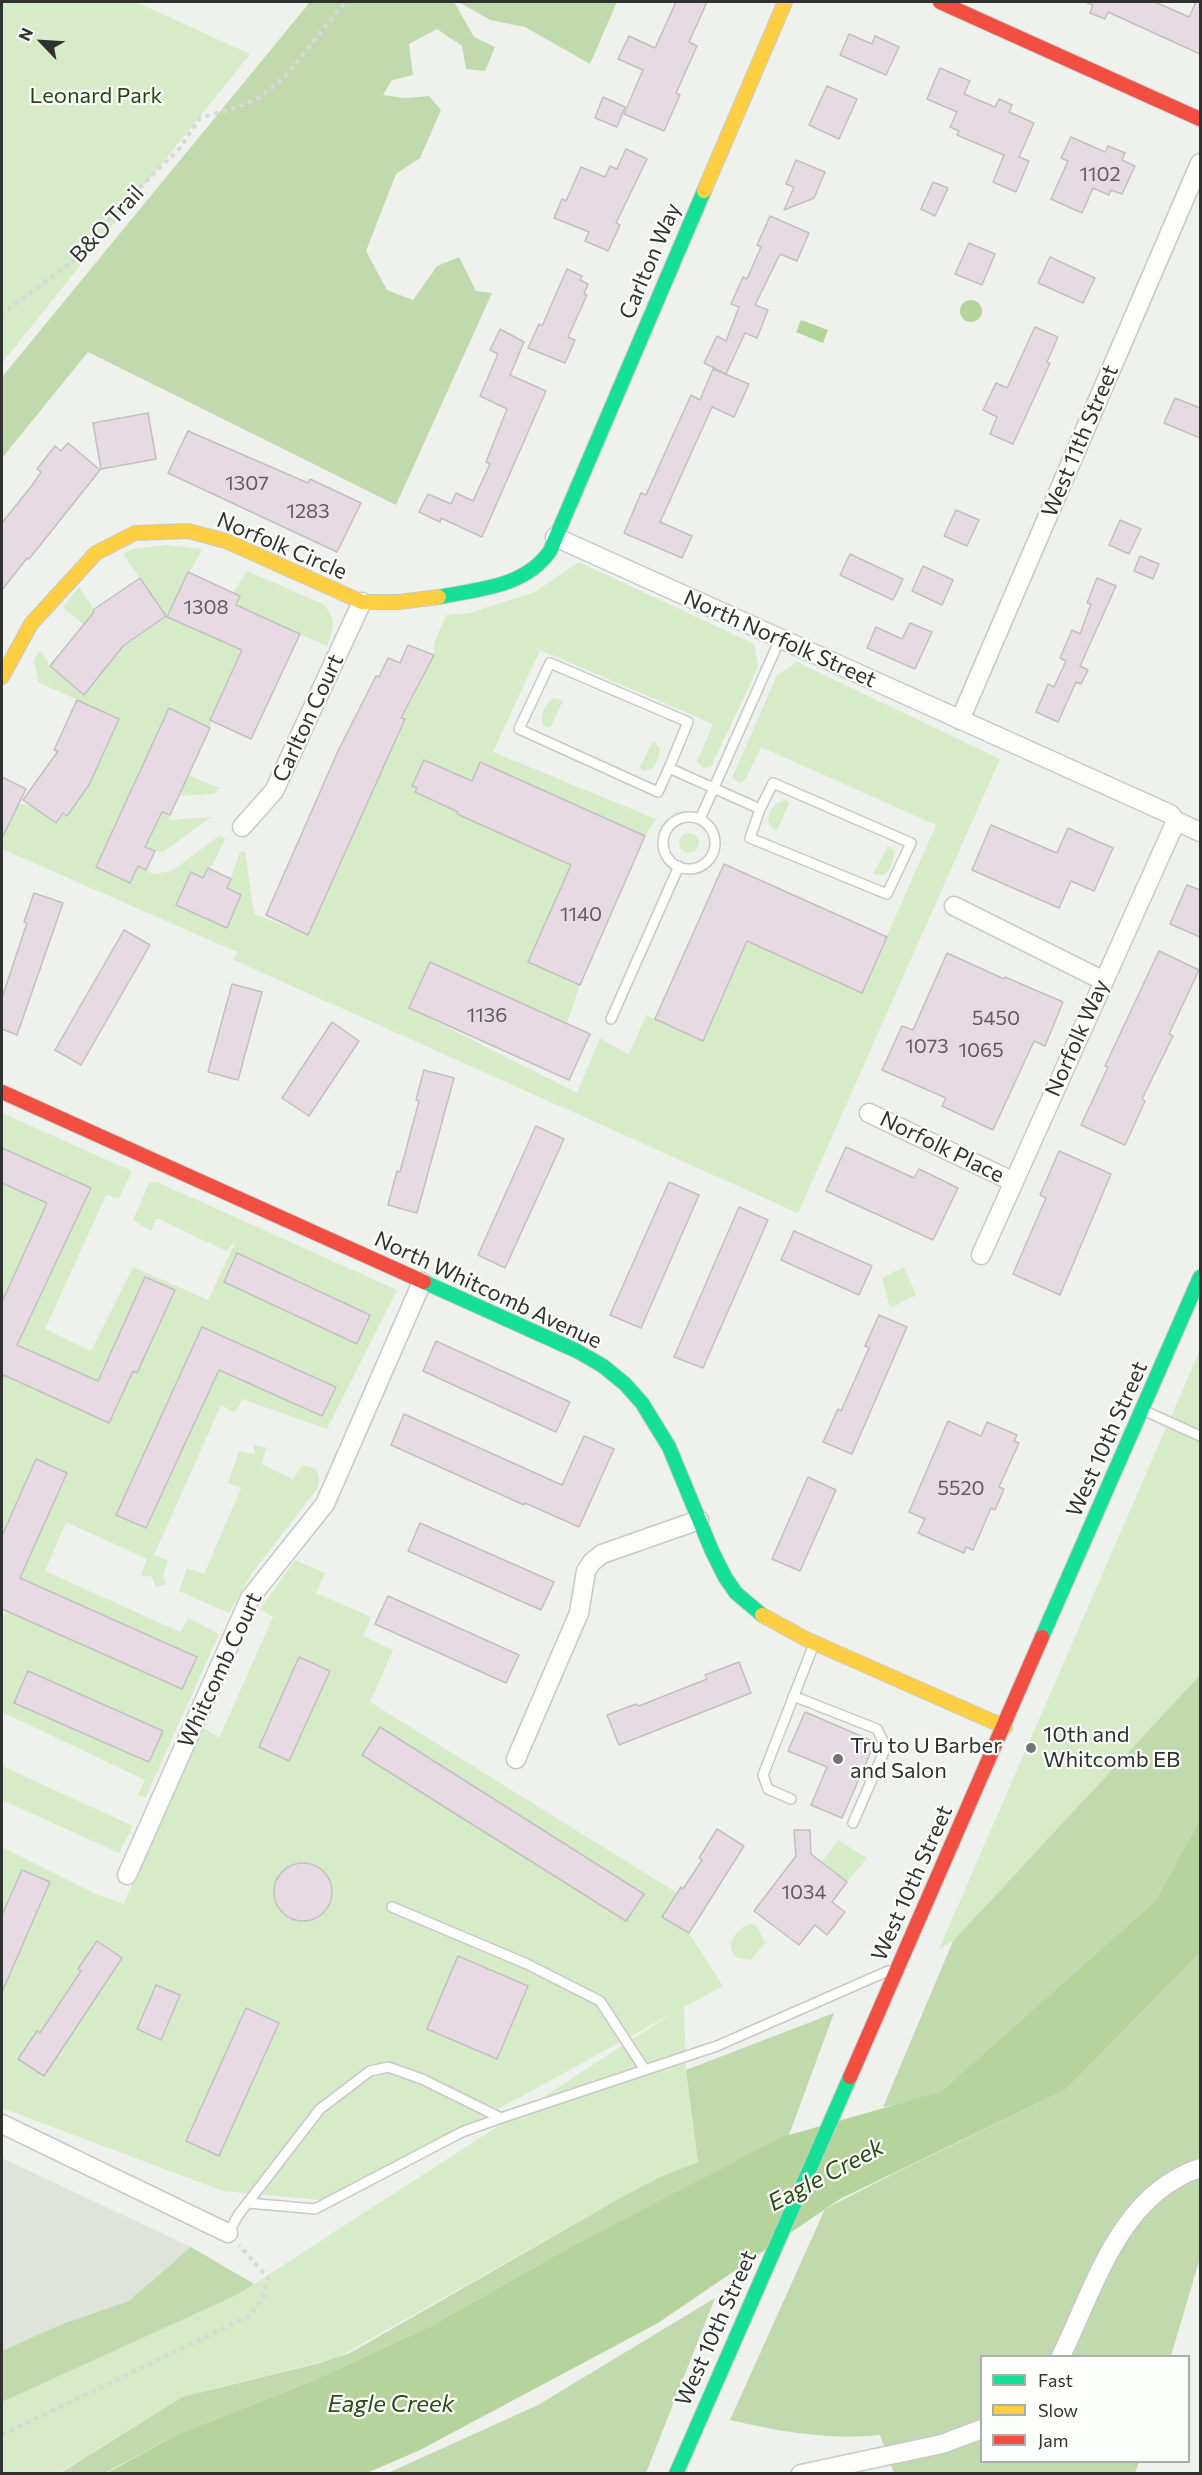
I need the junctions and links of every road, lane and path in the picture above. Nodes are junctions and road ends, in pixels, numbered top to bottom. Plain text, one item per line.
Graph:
1 (345, 2) edge
2 (785, 2) edge
3 (940, 2) edge
4 (1200, 119) edge
5 (1200, 163) edge
6 (2, 317) edge
7 (555, 537) junction
8 (362, 602) junction
9 (780, 639) junction
10 (2, 677) edge
11 (960, 720) junction
12 (669, 768) junction
13 (714, 788) junction
14 (760, 809) junction
15 (700, 819) junction
16 (1176, 821) junction
17 (242, 827) dead end
18 (1200, 832) edge
19 (679, 866) junction
20 (954, 906) dead end
21 (1102, 980) junction
22 (611, 1019) dead end
23 (2, 1092) edge
24 (869, 1113) dead end
25 (1014, 1182) junction
26 (981, 1255) dead end
27 (1200, 1277) edge
28 (422, 1282) junction
29 (1143, 1410) junction
30 (1200, 1436) edge
31 (699, 1520) junction
32 (814, 1642) junction
33 (794, 1696) junction
34 (1005, 1727) junction
35 (516, 1759) dead end
36 (791, 1799) dead end
37 (853, 1823) dead end
38 (127, 1875) dead end
39 (392, 1907) dead end
40 (896, 1968) junction
41 (645, 2070) junction
42 (501, 2118) junction
43 (2, 2124) edge
44 (1200, 2168) edge
45 (248, 2203) junction
46 (228, 2233) junction
47 (1061, 2355) edge
48 (980, 2429) edge
49 (2, 2435) edge
50 (676, 2474) edge
51 (801, 2474) edge

1 - 6 path, B&O Trail
2 - 7 street, Carlton Way
3 - 4 street
5 - 11 street, West 11th Street
7 - 8 street
7 - 9 street, North Norfolk Street
8 - 10 street, Norfolk Circle
8 - 17 street, Carlton Court
9 - 11 street, North Norfolk Street
9 - 13 lane
11 - 16 street, North Norfolk Street
12 - 12 lane
12 - 13 lane
13 - 14 lane
13 - 15 lane
14 - 14 lane
15 - 19 lane
15 - 19 lane
16 - 18 street, North Norfolk Street
16 - 21 street, Norfolk Way
19 - 22 lane
20 - 21 street
21 - 25 street, Norfolk Way
23 - 28 street, North Whitcomb Avenue
24 - 25 street, Norfolk Place
25 - 26 street, Norfolk Way
27 - 29 street, West 10th Street
28 - 31 street, North Whitcomb Avenue
28 - 38 street, Whitcomb Court
29 - 30 lane
29 - 34 street, West 10th Street
31 - 32 street, North Whitcomb Avenue
31 - 35 street
32 - 33 lane
32 - 34 street, North Whitcomb Avenue
33 - 36 lane
33 - 37 lane
34 - 40 street, West 10th Street
39 - 41 lane
40 - 41 lane
40 - 50 street, West 10th Street
41 - 42 lane
42 - 45 lane
42 - 45 lane
43 - 46 street
44 - 47 street
45 - 46 lane
46 - 49 path
48 - 51 street

